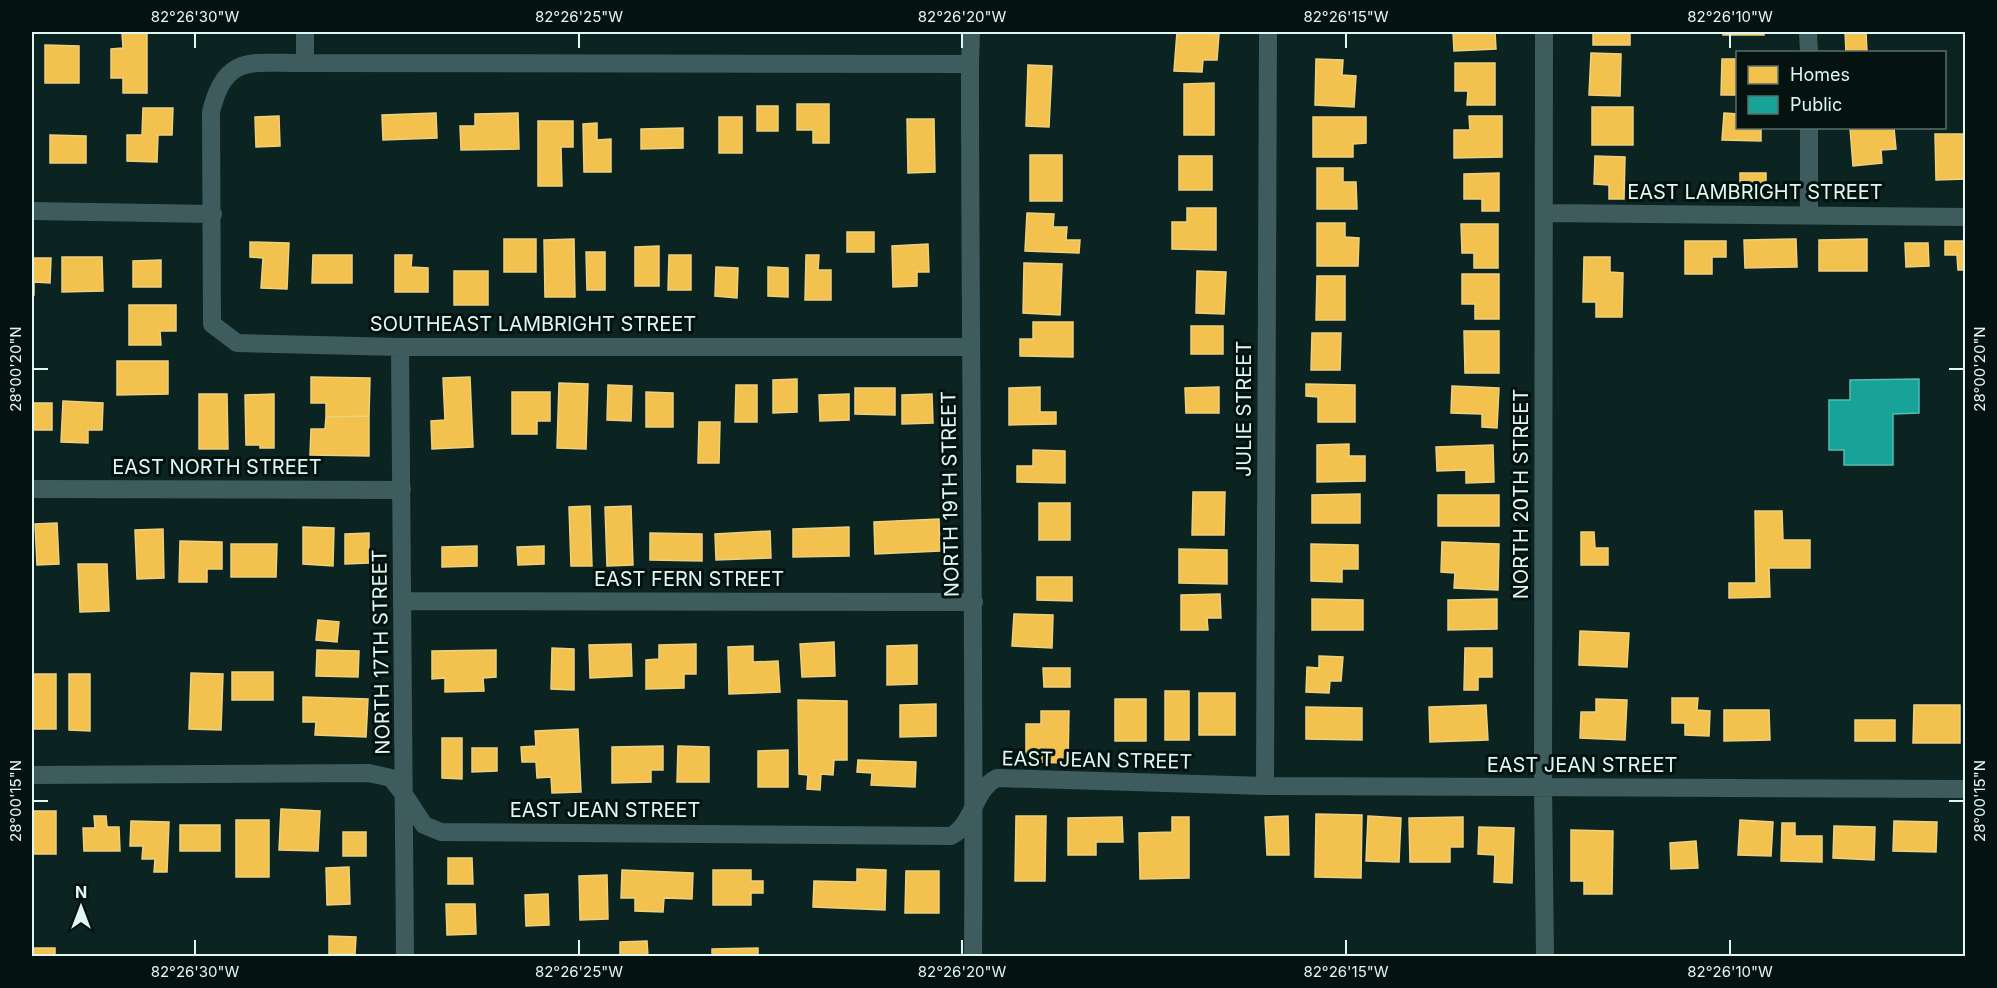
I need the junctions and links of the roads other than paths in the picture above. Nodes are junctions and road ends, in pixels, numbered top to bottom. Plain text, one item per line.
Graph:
1 (304, 32) edge
2 (971, 32) edge
3 (1268, 32) edge
4 (1544, 32) edge
5 (1809, 32) edge
6 (1809, 51) edge
7 (304, 63) junction
8 (970, 64) junction
9 (1809, 129) edge
10 (32, 210) edge
11 (1544, 213) junction
12 (213, 214) junction
13 (1809, 214) junction
14 (1965, 217) edge
15 (400, 347) junction
16 (970, 347) junction
17 (32, 489) edge
18 (402, 490) junction
19 (404, 602) junction
20 (974, 602) junction
21 (32, 775) edge
22 (1266, 786) junction
23 (1543, 787) junction
24 (1965, 789) edge
25 (405, 796) junction
26 (974, 805) junction
27 (405, 957) edge
28 (973, 957) edge
29 (1545, 957) edge

1 - 7 street
2 - 8 street, NORTH 19TH STREET
3 - 22 street, JULIE STREET
4 - 11 street, NORTH 20TH STREET
5 - 6 street
7 - 8 street
7 - 12 street
8 - 16 street, NORTH 19TH STREET
9 - 13 street
10 - 12 street
11 - 13 street, EAST LAMBRIGHT STREET
11 - 23 street, NORTH 20TH STREET
12 - 15 street, SOUTHEAST LAMBRIGHT STREET
13 - 14 street, EAST LAMBRIGHT STREET
15 - 16 street, SOUTHEAST LAMBRIGHT STREET
15 - 18 street, NORTH 17TH STREET
16 - 20 street, NORTH 19TH STREET
17 - 18 street, EAST NORTH STREET
18 - 19 street, NORTH 17TH STREET
19 - 20 street, EAST FERN STREET
19 - 25 street, NORTH 17TH STREET
20 - 26 street, NORTH 19TH STREET
21 - 25 street, EAST JEAN STREET
22 - 23 street, EAST JEAN STREET
22 - 26 street, EAST JEAN STREET
23 - 24 street, EAST JEAN STREET
23 - 29 street, NORTH 20TH STREET
25 - 26 street, EAST JEAN STREET
25 - 27 street, NORTH 17TH STREET
26 - 28 street, NORTH 19TH STREET

